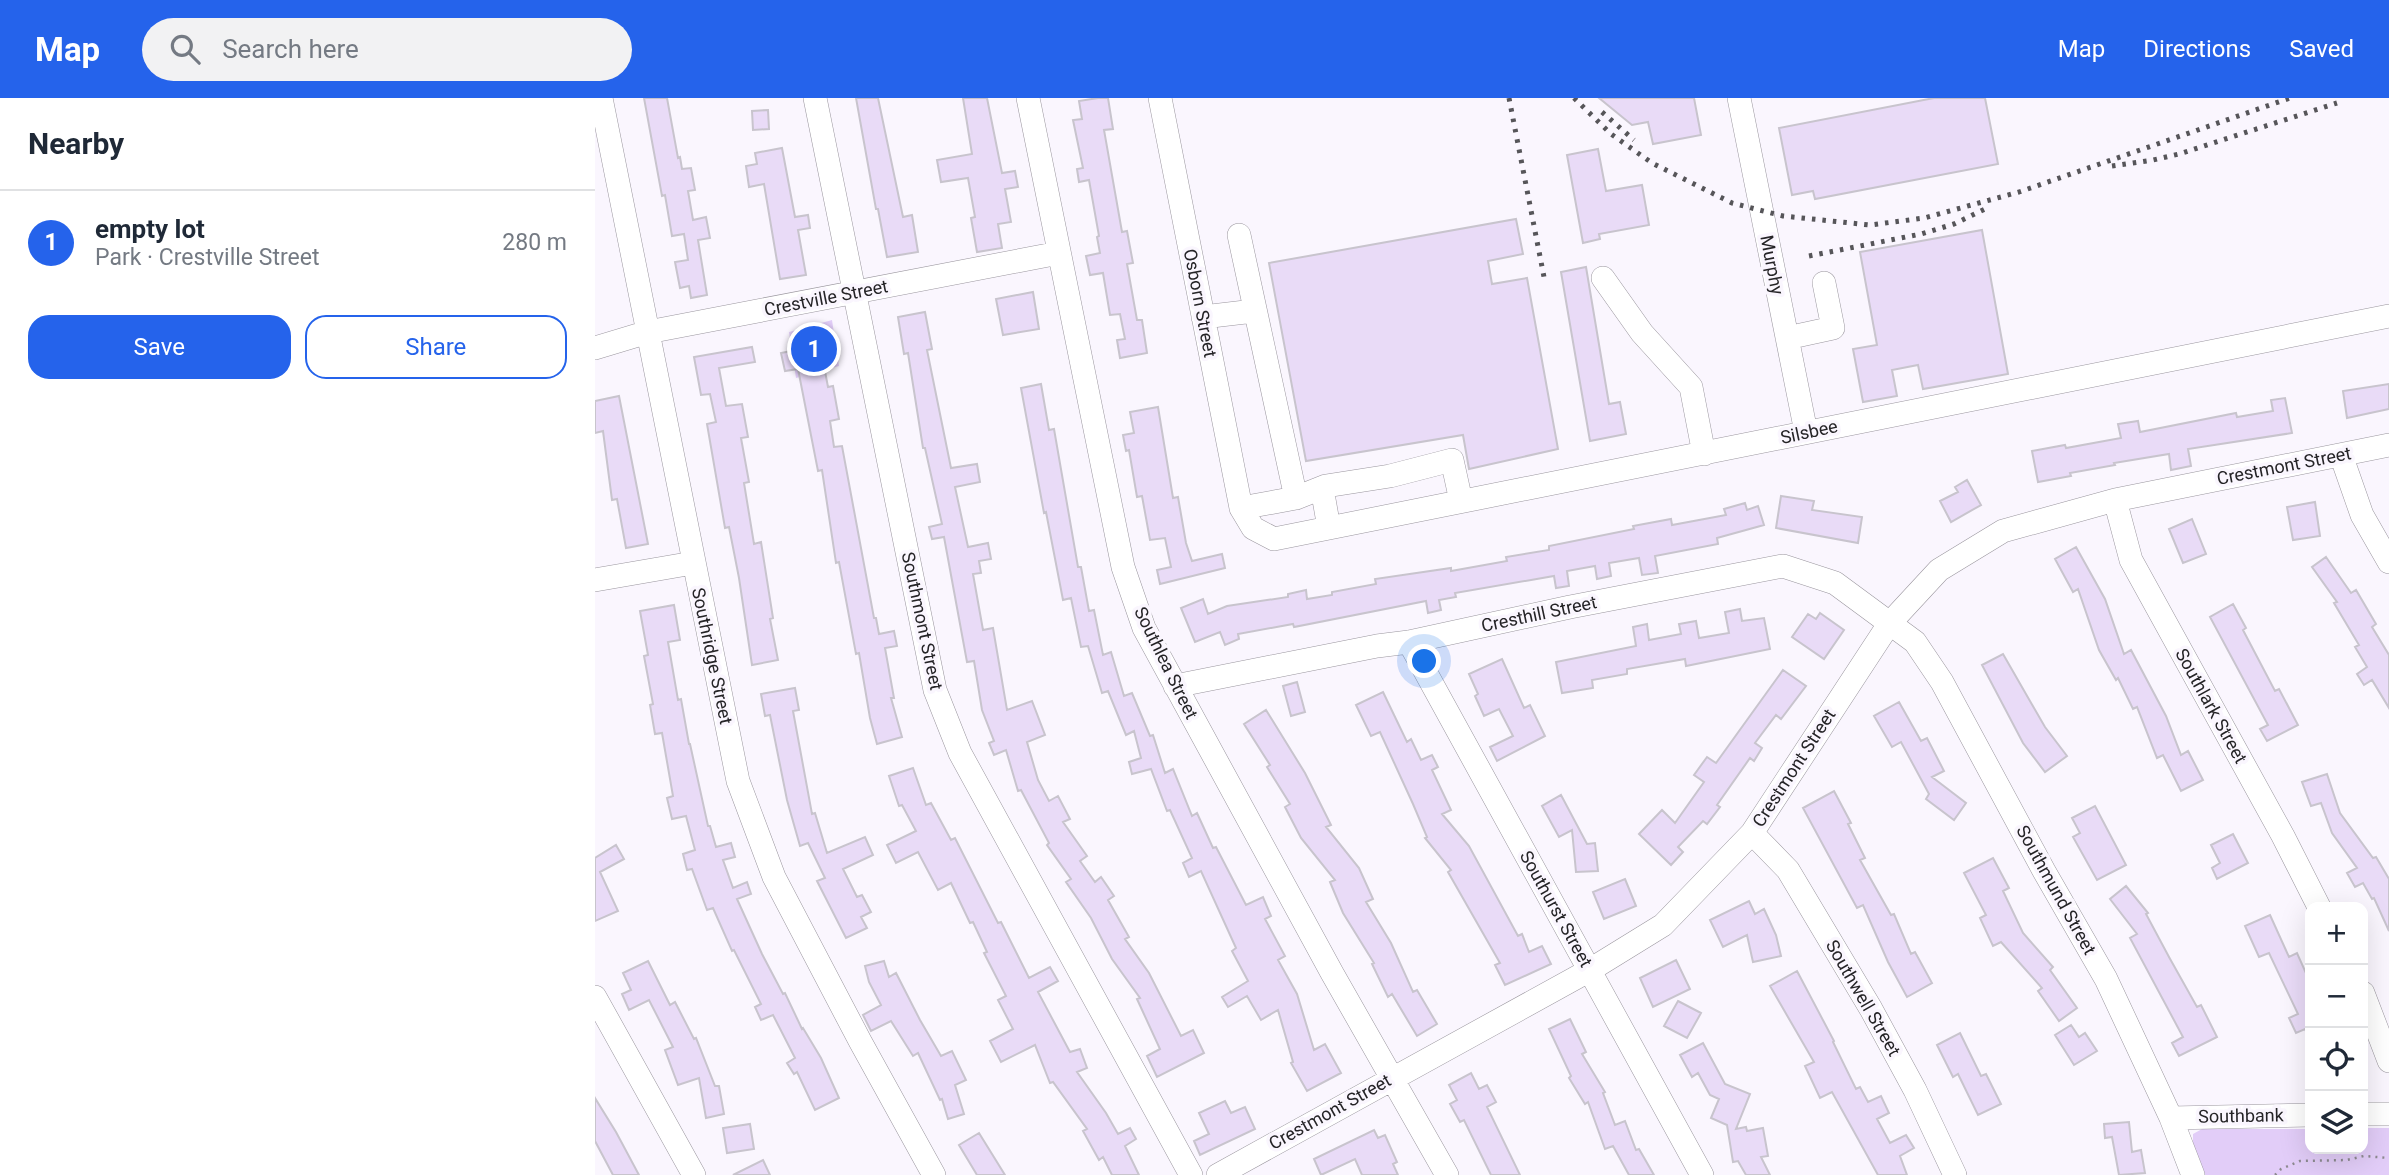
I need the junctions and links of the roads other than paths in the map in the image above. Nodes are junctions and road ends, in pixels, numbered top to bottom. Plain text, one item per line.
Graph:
1 (601, 98) edge
2 (815, 98) edge
3 (1028, 98) edge
4 (1160, 98) edge
5 (1739, 98) edge
6 (601, 127) edge
7 (1239, 235) dead end
8 (1059, 253) junction
9 (1603, 278) dead end
10 (1824, 283) dead end
11 (855, 293) junction
12 (1254, 311) junction
13 (2389, 316) edge
14 (1203, 317) junction
15 (648, 332) junction
16 (1787, 338) junction
17 (595, 348) edge
18 (1806, 432) junction
19 (2389, 445) edge
20 (1704, 454) junction
21 (2341, 454) junction
22 (1390, 475) junction
23 (1322, 488) junction
24 (1296, 498) junction
25 (2115, 500) junction
26 (1461, 501) junction
27 (1241, 508) junction
28 (1396, 514) junction
29 (1329, 528) junction
30 (2389, 562) edge
31 (693, 563) junction
32 (595, 580) edge
33 (1889, 624) junction
34 (1409, 642) junction
35 (1175, 686) junction
36 (1752, 833) junction
37 (2316, 902) edge
38 (1590, 970) junction
39 (595, 997) edge
40 (2368, 1006) edge
41 (2389, 1061) edge
42 (1392, 1077) junction
43 (2368, 1114) edge
44 (2389, 1114) edge
45 (2305, 1115) edge
46 (2171, 1118) junction
47 (694, 1175) edge
48 (934, 1175) edge
49 (1191, 1175) edge
50 (1218, 1175) edge
51 (1447, 1175) edge
52 (1702, 1175) edge
53 (1955, 1175) edge
54 (2193, 1175) edge

1 - 6 street, Southridge Street
2 - 11 street, Southmont Street
3 - 8 street, Southlea Street
4 - 14 street, Osborn Street
5 - 16 street, Murphy
6 - 15 street, Southridge Street
7 - 12 street
8 - 11 street, Crestville Street
8 - 35 street, Southlea Street
9 - 20 street
10 - 16 street
11 - 15 street, Crestville Street
11 - 49 street, Southmont Street
12 - 14 street
12 - 24 street
13 - 18 street, Silsbee
14 - 27 street, Osborn Street
15 - 17 street, Crestville Street
15 - 31 street, Southridge Street
16 - 18 street, Murphy
18 - 20 street, Silsbee
19 - 21 street, Crestmont Street
20 - 26 street, Silsbee
21 - 25 street, Crestmont Street
21 - 30 street
22 - 23 street
22 - 26 street
22 - 28 street
23 - 24 street
23 - 29 street
24 - 27 street
25 - 33 street, Crestmont Street
25 - 37 street, Southlark Street
26 - 28 street, Silsbee
27 - 29 street, Silsbee
28 - 29 street, Silsbee
31 - 32 street
31 - 48 street, Southridge Street
33 - 34 street, Cresthill Street
33 - 36 street, Crestmont Street
33 - 46 street, Southmund Street
34 - 35 street, Cresthill Street
34 - 38 street, Southurst Street
35 - 42 street, Southlea Street
36 - 38 street, Crestmont Street
36 - 53 street, Southwell Street
38 - 42 street, Crestmont Street
38 - 52 street, Southurst Street
39 - 47 street
40 - 41 street
42 - 50 street, Crestmont Street
42 - 51 street, Southlea Street
43 - 44 street
45 - 46 street, Southbank
46 - 54 street, Southmund Street

